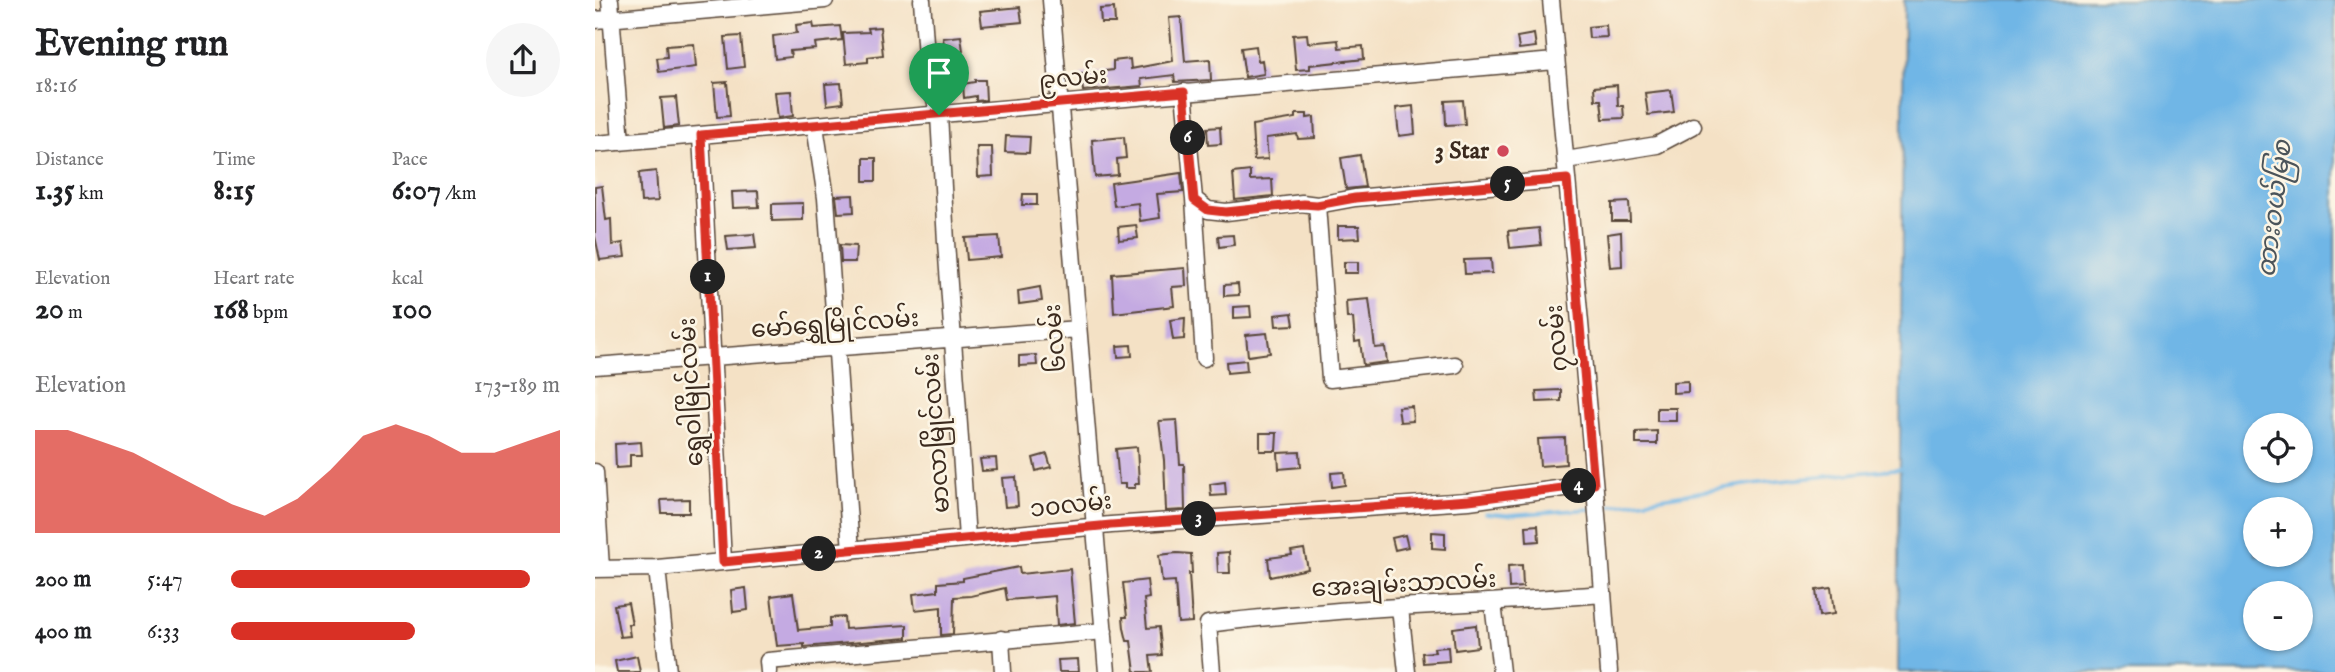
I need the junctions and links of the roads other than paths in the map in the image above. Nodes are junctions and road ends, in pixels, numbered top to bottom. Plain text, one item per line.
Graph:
1 (610, 0) edge
2 (825, 0) edge
3 (922, 0) edge
4 (1051, 0) edge
5 (1551, 0) edge
6 (603, 20) edge
7 (1556, 61) junction
8 (1184, 92) junction
9 (1059, 103) junction
10 (939, 115) junction
11 (815, 126) junction
12 (1693, 126) dead end
13 (701, 135) junction
14 (621, 142) junction
15 (595, 144) edge
16 (1566, 160) junction
17 (1567, 179) junction
18 (1194, 200) junction
19 (1317, 205) junction
20 (1078, 329) junction
21 (953, 340) junction
22 (837, 348) junction
23 (713, 357) junction
24 (1204, 358) dead end
25 (1455, 365) dead end
26 (595, 366) edge
27 (595, 472) edge
28 (1594, 484) junction
29 (1095, 527) junction
30 (967, 538) junction
31 (851, 551) junction
32 (723, 562) junction
33 (598, 568) edge
34 (657, 568) junction
35 (1602, 594) junction
36 (1493, 603) junction
37 (1400, 608) junction
38 (1104, 631) junction
39 (1001, 639) junction
40 (768, 666) edge
41 (668, 672) edge
42 (1003, 672) edge
43 (1107, 672) edge
44 (1212, 672) edge
45 (1407, 672) edge
46 (1501, 672) edge
47 (1609, 672) edge

1 - 6 street
2 - 6 street
3 - 10 street, မာလာမြိုင်လမ်း
4 - 9 street, ၆လမ်း
5 - 7 street, ၇လမ်း
6 - 14 street
7 - 8 street, ၉လမ်း
7 - 16 street, ၇လမ်း
8 - 9 street, ၉လမ်း
8 - 18 street
9 - 10 street, ၉လမ်း
9 - 20 street, ၆လမ်း
10 - 11 street, ၉လမ်း
10 - 21 street, မာလာမြိုင်လမ်း
11 - 13 street, ၉လမ်း
11 - 22 street
12 - 16 street
13 - 14 street, ၉လမ်း
13 - 23 street, ရွှေဝါမြိုင်လမ်း
14 - 15 street, ၉လမ်း
16 - 17 street, ၇လမ်း
17 - 19 street
17 - 28 street, ၇လမ်း
18 - 19 street
18 - 24 street
19 - 25 street
20 - 21 street, မော်ရွှေမြိုင်လမ်း
20 - 29 street, ၆လမ်း
21 - 22 street, မော်ရွှေမြိုင်လမ်း
21 - 30 street, မာလာမြိုင်လမ်း
22 - 23 street, မော်ရွှေမြိုင်လမ်း
22 - 31 street
23 - 26 street, မော်ရွှေမြိုင်လမ်း
23 - 32 street, ရွှေဝါမြိုင်လမ်း
27 - 33 street
28 - 29 street, ၁၀လမ်း
28 - 35 street, ၇လမ်း
29 - 30 street, ၁၀လမ်း
29 - 38 street, ၆လမ်း
30 - 31 street, ၁၀လမ်း
31 - 32 street, ၁၀လမ်း
32 - 34 street, ၁၀လမ်း
33 - 34 street, ၁၀လမ်း
34 - 41 street
35 - 36 street, အေးချမ်းသာလမ်း
35 - 47 street, ၇လမ်း
36 - 37 street, အေးချမ်းသာလမ်း
36 - 46 street
37 - 44 street, အေးချမ်းသာလမ်း
37 - 45 street
38 - 39 street
38 - 43 street, ၆လမ်း
39 - 40 street
39 - 42 street

